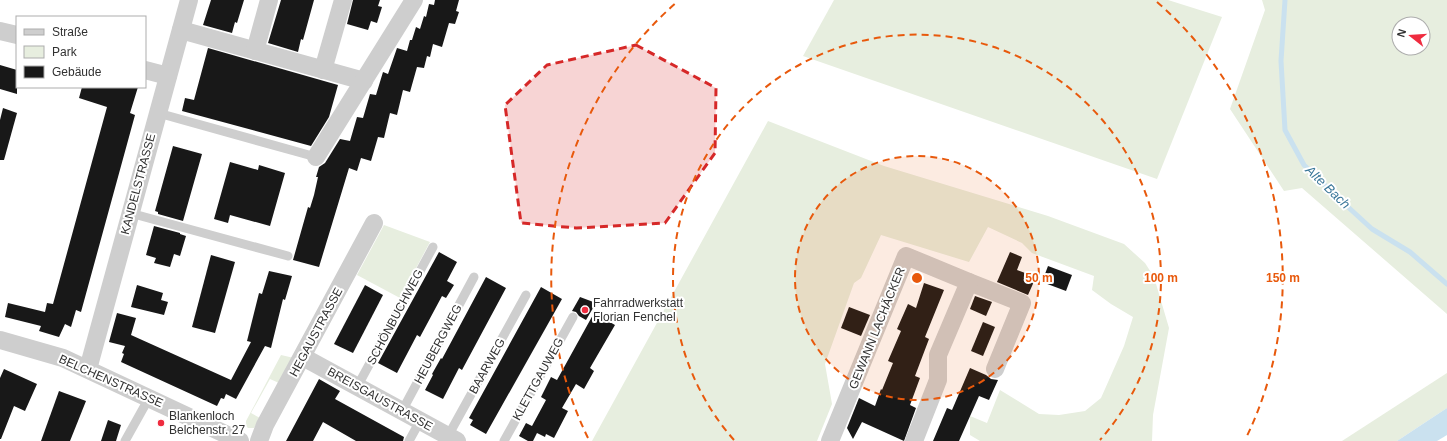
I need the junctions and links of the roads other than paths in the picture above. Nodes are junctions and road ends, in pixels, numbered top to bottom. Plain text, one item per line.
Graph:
1 (189, 0) edge
2 (269, 0) edge
3 (343, 0) edge
4 (414, 0) edge
5 (181, 30) junction
6 (0, 31) edge
7 (16, 35) edge
8 (255, 51) junction
9 (146, 70) edge
10 (323, 70) junction
11 (168, 76) junction
12 (364, 81) junction
13 (158, 113) junction
14 (316, 157) joint
15 (130, 213) junction
16 (374, 223) dead end
17 (433, 247) dead end
18 (288, 256) dead end
19 (474, 277) dead end
20 (969, 282) junction
21 (526, 295) dead end
22 (573, 317) dead end
23 (0, 340) edge
24 (302, 357) junction
25 (88, 369) junction
26 (995, 369) dead end
27 (358, 387) junction
28 (149, 398) junction
29 (402, 411) junction
30 (420, 421) junction
31 (453, 439) edge
32 (125, 441) edge
33 (240, 441) edge
34 (259, 441) edge
35 (409, 441) edge
36 (504, 441) edge
37 (830, 441) edge
38 (914, 441) edge

1 - 5 street, KANDELSTRASSE
2 - 8 street
3 - 10 street
4 - 12 street
5 - 8 street
5 - 11 street, KANDELSTRASSE
6 - 7 street
8 - 10 street
9 - 11 street
10 - 12 street
11 - 13 street, KANDELSTRASSE
12 - 14 street
13 - 14 lane
13 - 15 street, KANDELSTRASSE
15 - 18 lane
15 - 25 street, KANDELSTRASSE
16 - 24 street, HEGAUSTRASSE
17 - 27 lane, SCHÖNBUCHWEG
19 - 29 lane, HEUBERGWEG
20 - 26 street, GEWANN LACHÄCKER
20 - 37 street, GEWANN LACHÄCKER
20 - 38 street
21 - 31 lane, BAARWEG
22 - 36 lane, KLETTGAUWEG
23 - 25 street, BELCHENSTRASSE
24 - 27 street, BREISGAUSTRASSE
24 - 34 street, HEGAUSTRASSE
25 - 28 street, BELCHENSTRASSE
27 - 29 street, BREISGAUSTRASSE
28 - 32 lane
28 - 33 street, BELCHENSTRASSE
29 - 30 street, BREISGAUSTRASSE
30 - 31 street, BREISGAUSTRASSE
30 - 35 lane

